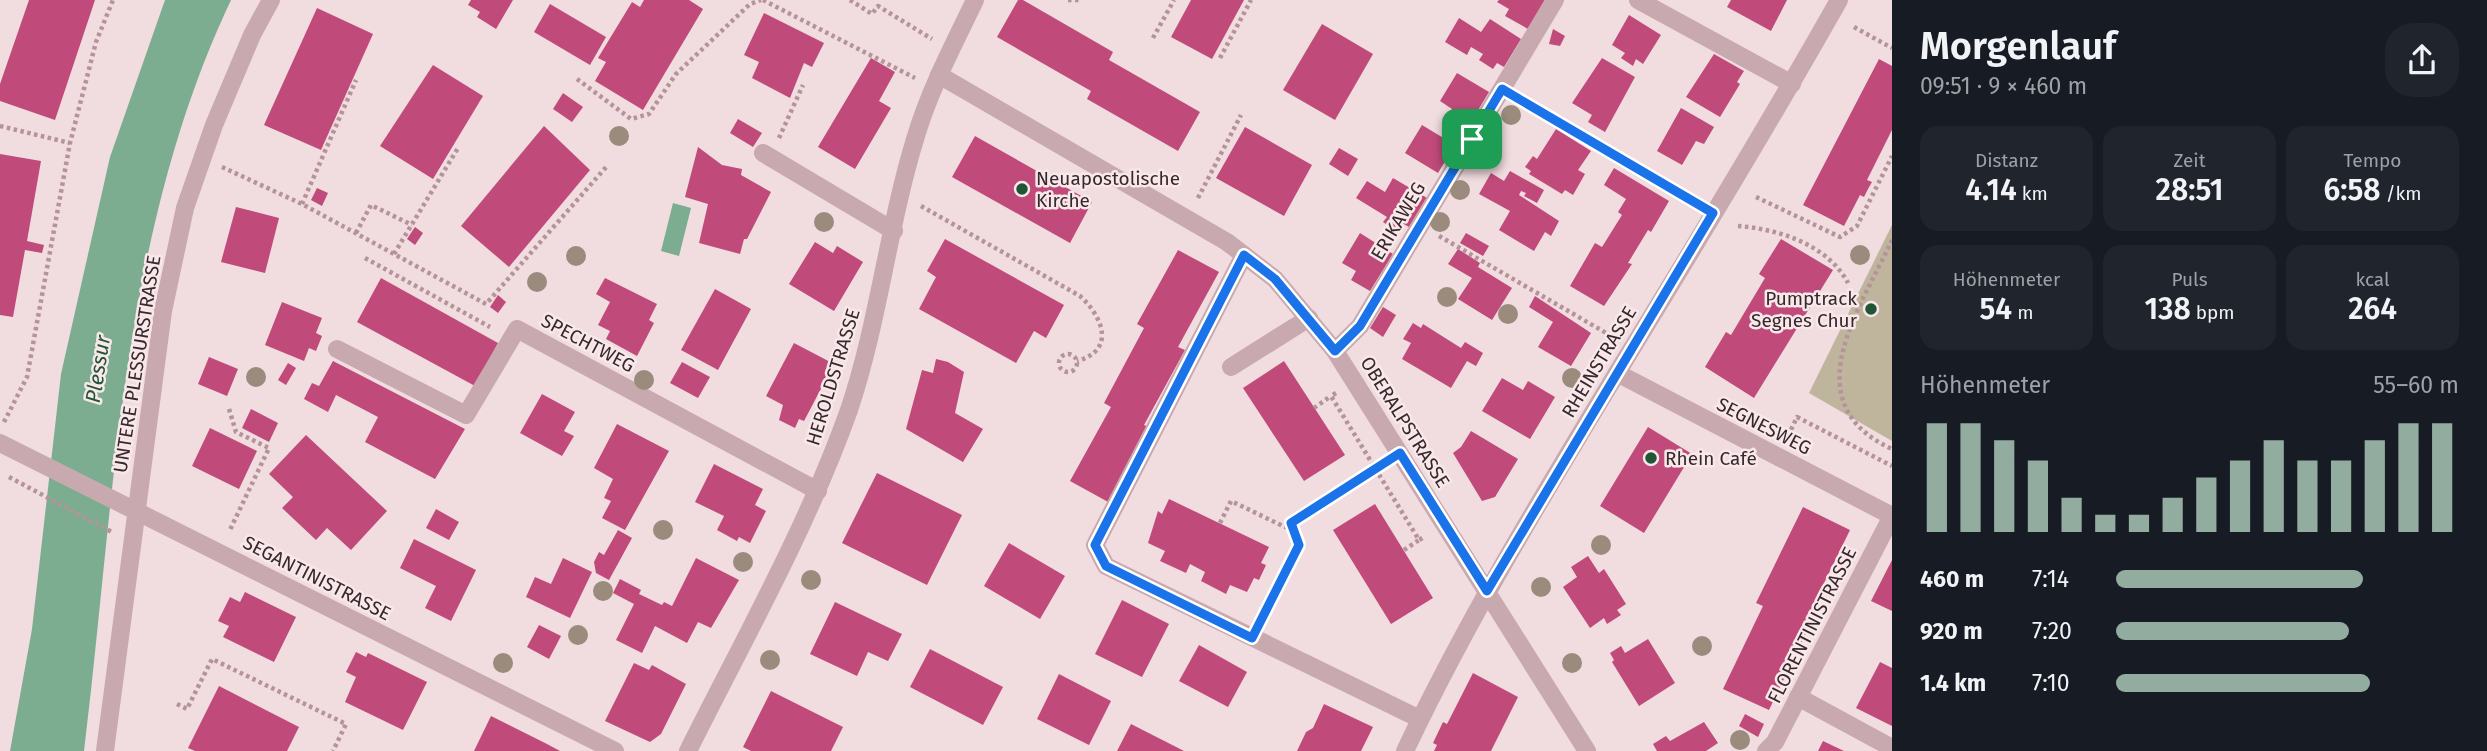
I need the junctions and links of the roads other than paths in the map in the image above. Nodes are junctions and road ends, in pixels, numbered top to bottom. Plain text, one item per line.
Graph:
1 (271, 0) edge
2 (975, 0) edge
3 (1555, 0) edge
4 (1638, 0) edge
5 (1839, 0) edge
6 (936, 81) junction
7 (1792, 84) junction
8 (767, 155) road end
9 (894, 231) junction
10 (1244, 255) junction
11 (1309, 318) junction
12 (337, 349) dead end
13 (1335, 351) junction
14 (1231, 367) dead end
15 (1618, 373) junction
16 (0, 443) edge
17 (818, 491) junction
18 (128, 508) junction
19 (1892, 516) edge
20 (1487, 591) junction
21 (1798, 697) junction
22 (1420, 719) junction
23 (106, 742) edge
24 (1892, 748) edge
25 (615, 751) edge
26 (688, 751) edge
27 (1405, 751) edge
28 (1587, 751) edge
29 (1766, 751) edge

1 - 18 street, UNTERE PLESSURSTRASSE
2 - 6 street, HEROLDSTRASSE
3 - 13 street, ERIKAWEG
4 - 7 street
5 - 7 street, RHEINSTRASSE
6 - 9 street, HEROLDSTRASSE
6 - 10 street, OBERALPSTRASSE
7 - 15 street, RHEINSTRASSE
8 - 9 street
9 - 17 street, HEROLDSTRASSE
10 - 11 street, OBERALPSTRASSE
10 - 22 street
11 - 13 street, OBERALPSTRASSE
11 - 14 street
12 - 17 street, SPECHTWEG
13 - 20 street, OBERALPSTRASSE
15 - 19 street, SEGNESWEG
15 - 20 street, RHEINSTRASSE
16 - 18 street, SEGANTINISTRASSE
17 - 26 street, HEROLDSTRASSE
18 - 23 street, UNTERE PLESSURSTRASSE
18 - 25 street, SEGANTINISTRASSE
19 - 21 street, FLORENTINISTRASSE
20 - 22 street, RHEINSTRASSE
20 - 28 street, OBERALPSTRASSE
21 - 24 street
21 - 29 street, FLORENTINISTRASSE
22 - 27 street, RHEINSTRASSE

